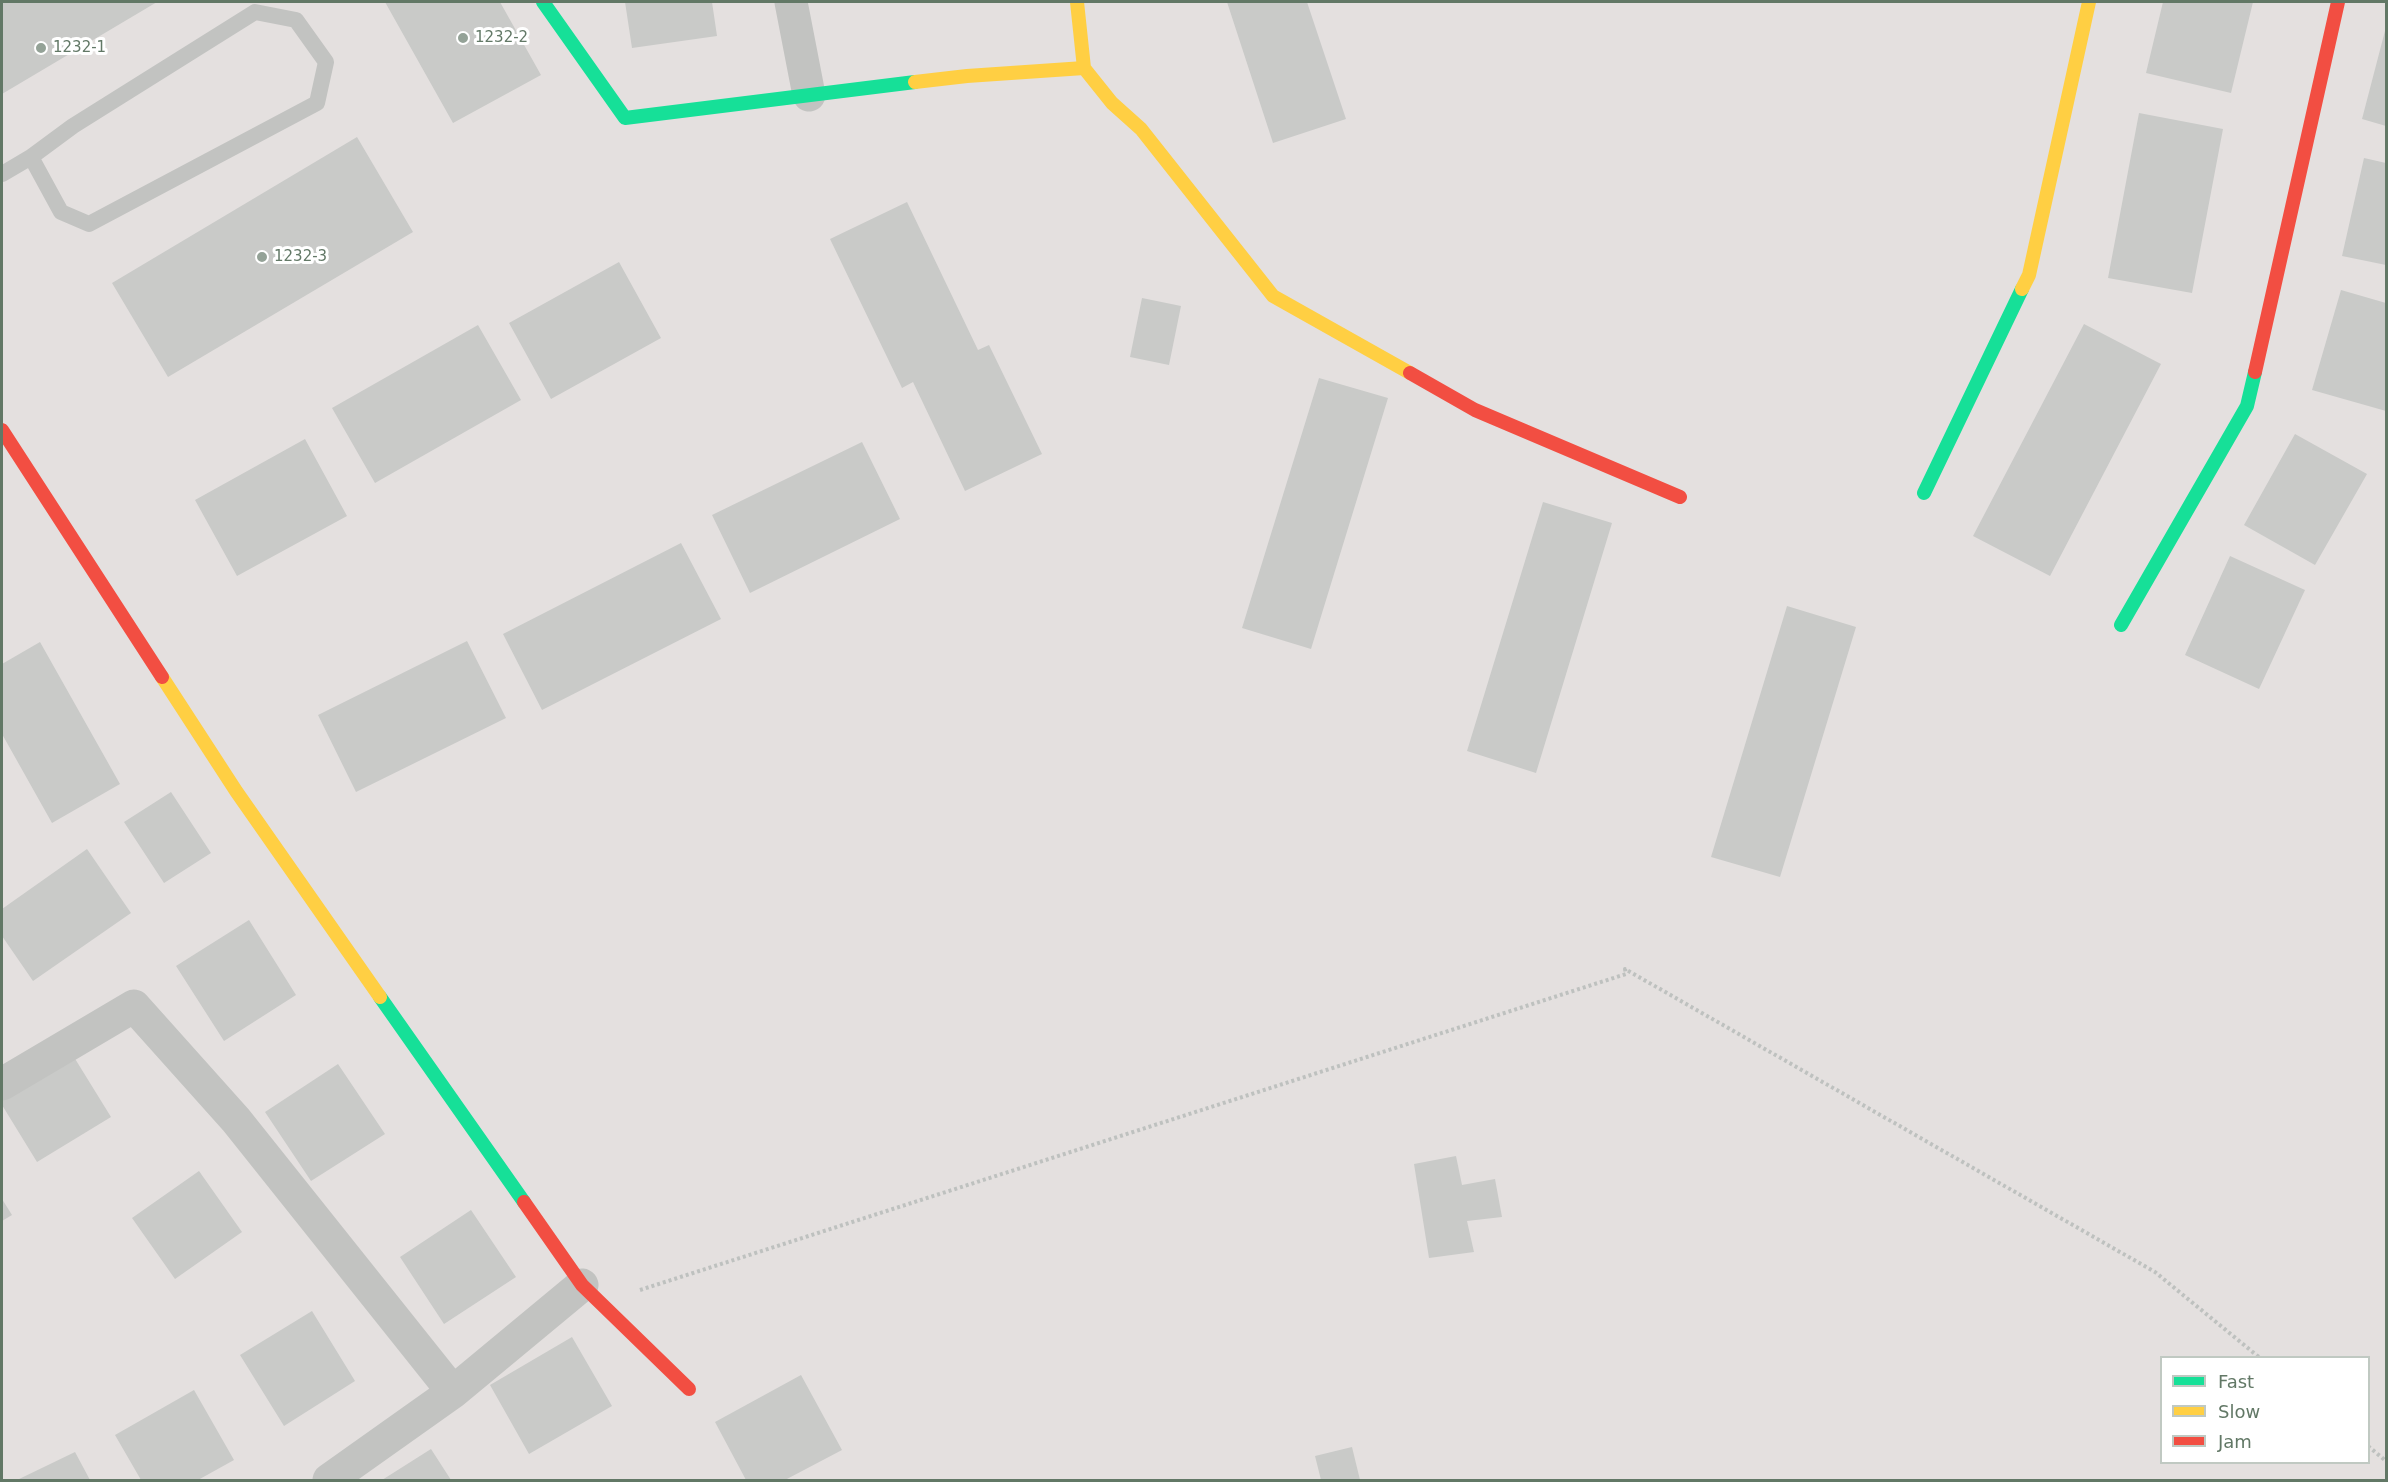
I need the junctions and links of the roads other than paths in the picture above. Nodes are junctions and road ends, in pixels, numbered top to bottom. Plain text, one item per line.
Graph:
1 (543, 2) edge
2 (791, 2) edge
3 (1077, 2) edge
4 (2089, 2) edge
5 (2338, 2) edge
6 (1084, 68) junction
7 (809, 95) junction
8 (31, 158) junction
9 (2, 174) edge
10 (2, 429) edge
11 (1924, 493) dead end
12 (1680, 497) dead end
13 (2121, 625) dead end
14 (2, 1084) edge
15 (591, 1294) junction
16 (689, 1389) dead end
17 (453, 1392) junction
18 (329, 1480) edge

1 - 7 street
2 - 7 street
3 - 6 street
4 - 11 street
5 - 13 street
6 - 7 street
6 - 12 street
8 - 8 lane
8 - 9 lane
10 - 15 street
14 - 17 street
15 - 16 street
15 - 17 street
17 - 18 street

